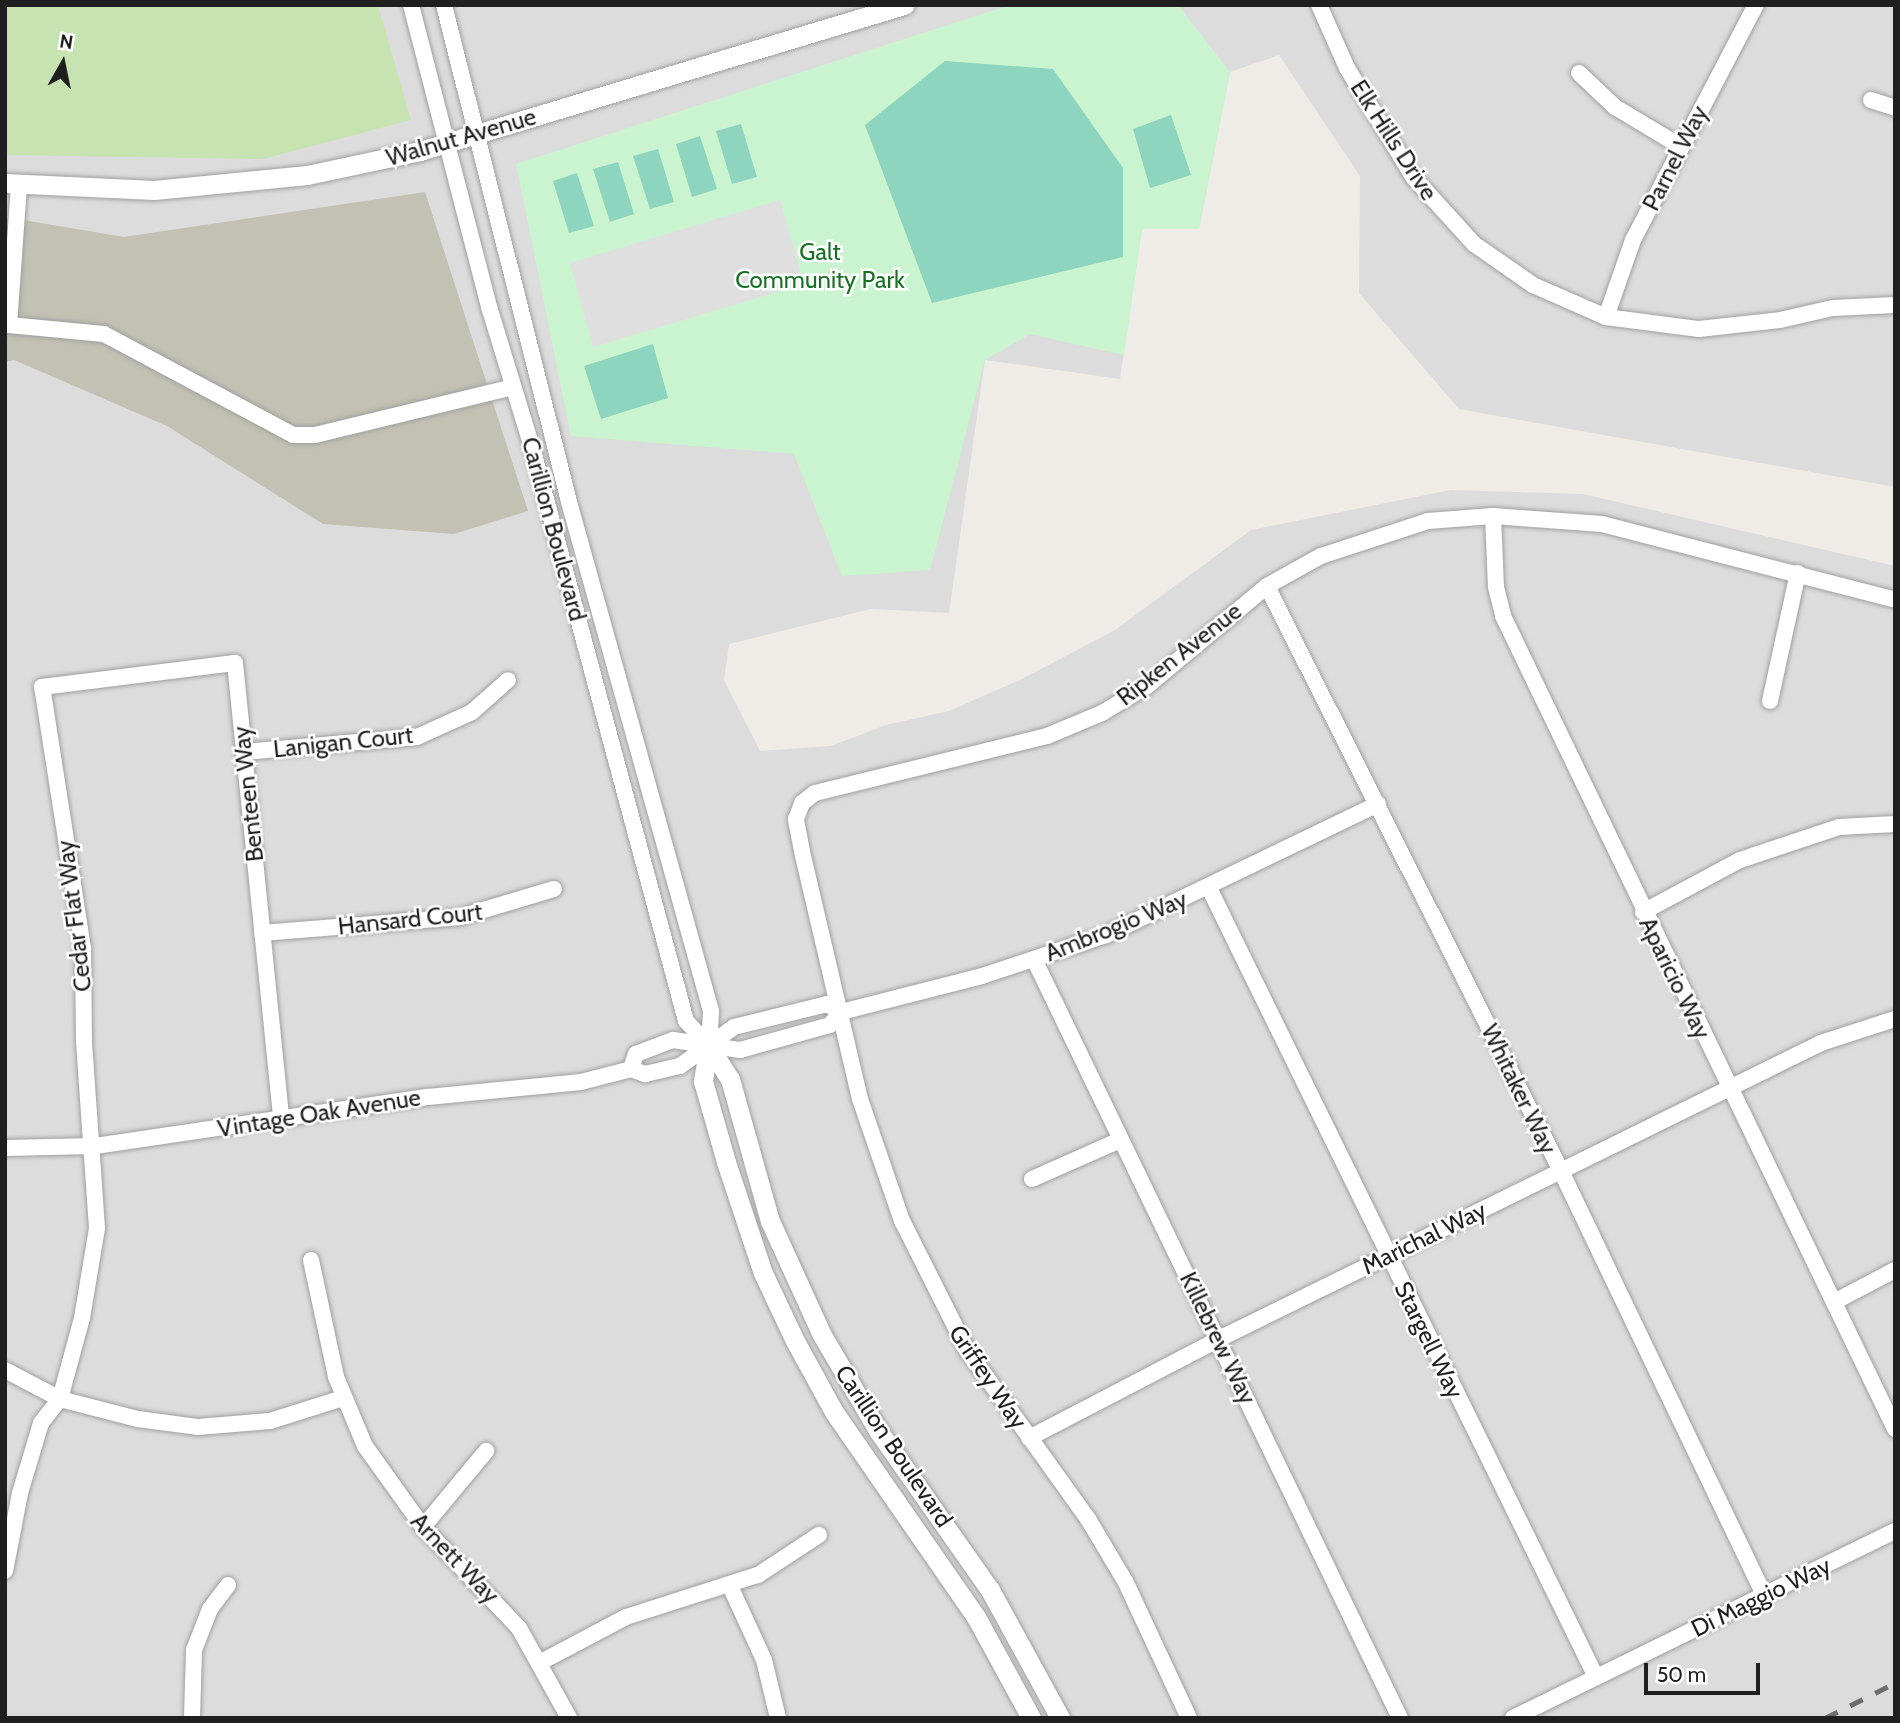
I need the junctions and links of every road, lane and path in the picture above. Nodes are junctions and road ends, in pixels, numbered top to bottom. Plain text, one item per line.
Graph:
1 (411, 5) edge
2 (444, 5) edge
3 (904, 5) edge
4 (1319, 5) edge
5 (1756, 5) edge
6 (1579, 73) dead end
7 (1871, 100) dead end
8 (1895, 108) edge
9 (478, 132) junction
10 (445, 143) junction
11 (1680, 146) junction
12 (12, 184) edge
13 (1895, 305) edge
14 (1606, 317) junction
15 (7, 325) edge
16 (513, 387) junction
17 (1493, 516) junction
18 (1797, 573) junction
19 (1267, 586) junction
20 (1895, 600) edge
21 (508, 680) dead end
22 (42, 687) joint
23 (1770, 701) dead end
24 (244, 752) junction
25 (1378, 804) junction
26 (1895, 824) edge
27 (1209, 888) junction
28 (554, 889) dead end
29 (1643, 912) junction
30 (262, 933) junction
31 (1034, 959) junction
32 (841, 1012) junction
33 (1895, 1018) edge
34 (709, 1046) junction
35 (631, 1069) junction
36 (1729, 1088) junction
37 (281, 1119) junction
38 (1119, 1140) junction
39 (94, 1146) junction
40 (5, 1148) edge
41 (1561, 1171) junction
42 (1032, 1179) dead end
43 (1387, 1256) junction
44 (311, 1260) dead end
45 (1895, 1270) edge
46 (1834, 1302) junction
47 (1219, 1339) junction
48 (5, 1370) edge
49 (343, 1398) junction
50 (60, 1399) junction
51 (1895, 1429) edge
52 (1030, 1438) junction
53 (486, 1451) dead end
54 (423, 1527) junction
55 (1895, 1531) edge
56 (819, 1535) dead end
57 (5, 1571) edge
58 (228, 1585) dead end
59 (730, 1586) junction
60 (1764, 1595) junction
61 (541, 1662) junction
62 (1596, 1677) junction
63 (192, 1718) edge
64 (569, 1718) edge
65 (778, 1718) edge
66 (1031, 1718) edge
67 (1060, 1718) edge
68 (1189, 1718) edge
69 (1400, 1718) edge
70 (1513, 1718) edge

1 - 10 street, Carillion Boulevard
2 - 9 street, Carillion Boulevard
3 - 9 street, Walnut Avenue
4 - 14 street, Elk Hills Drive
5 - 11 street, Parnel Way
6 - 11 street
7 - 8 street
9 - 10 street, Walnut Avenue
9 - 34 street, Carillion Boulevard
10 - 12 street, Walnut Avenue
10 - 16 street, Carillion Boulevard
11 - 14 street, Parnel Way
12 - 15 street
13 - 14 street, Elk Hills Drive
15 - 16 street
16 - 34 street, Carillion Boulevard
17 - 18 street, Ripken Avenue
17 - 19 street, Ripken Avenue
17 - 29 street, Aparicio Way
18 - 20 street, Ripken Avenue
18 - 23 street
19 - 25 street, Whitaker Way
19 - 32 street, Ripken Avenue
21 - 24 street, Lanigan Court
22 - 24 street, Benteen Way
22 - 39 street, Cedar Flat Way
24 - 30 street, Benteen Way
25 - 27 street, Ambrogio Way
25 - 41 street, Whitaker Way
26 - 29 street
27 - 31 street, Ambrogio Way
27 - 43 street, Stargell Way
28 - 30 street, Hansard Court
29 - 36 street, Aparicio Way
30 - 37 street, Benteen Way
31 - 32 street, Ambrogio Way
31 - 38 street, Killebrew Way
32 - 34 street, Ambrogio Way
32 - 34 street, Ambrogio Way
32 - 52 street, Griffey Way
33 - 36 street, Marichal Way
34 - 35 street, Vintage Oak Avenue
34 - 35 street, Vintage Oak Avenue
34 - 66 street, Carillion Boulevard
34 - 67 street, Carillion Boulevard
35 - 37 street, Vintage Oak Avenue
36 - 41 street, Marichal Way
36 - 46 street, Aparicio Way
37 - 39 street, Vintage Oak Avenue
38 - 42 street
38 - 47 street, Killebrew Way
39 - 40 street, Vintage Oak Avenue
39 - 50 street, Cedar Flat Way
41 - 43 street, Marichal Way
41 - 60 street, Whitaker Way
43 - 47 street, Marichal Way
43 - 62 street, Stargell Way
44 - 49 street, Arnett Way
45 - 46 street
46 - 51 street, Aparicio Way
47 - 52 street, Marichal Way
47 - 69 street, Killebrew Way
48 - 50 street
49 - 50 street
49 - 54 street, Arnett Way
50 - 57 street
52 - 68 street, Griffey Way
53 - 54 street
54 - 61 street, Arnett Way
55 - 60 street, Di Maggio Way
56 - 59 street
58 - 63 street
59 - 61 street
59 - 65 street
60 - 62 street, Di Maggio Way
61 - 64 street, Arnett Way
62 - 70 street, Di Maggio Way

